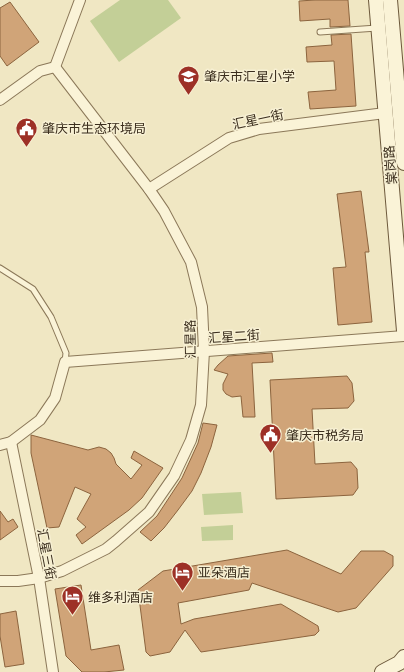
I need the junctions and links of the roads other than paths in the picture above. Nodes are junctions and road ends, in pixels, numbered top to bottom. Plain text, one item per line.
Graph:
1 (80, 0) edge
2 (376, 0) edge
3 (390, 0) edge
4 (378, 28) junction
5 (320, 32) dead end
6 (54, 67) junction
7 (0, 100) edge
8 (402, 110) edge
9 (385, 113) junction
10 (404, 163) edge
11 (149, 189) junction
12 (0, 268) edge
13 (404, 331) edge
14 (404, 336) edge
15 (204, 351) junction
16 (66, 362) junction
17 (11, 442) junction
18 (0, 445) edge
19 (39, 578) junction
20 (0, 580) edge
21 (404, 657) edge
22 (53, 672) edge
23 (382, 672) edge

1 - 6 street
2 - 4 main road, 棠岗路
3 - 8 main road, 棠岗路
4 - 5 lane
4 - 9 main road, 棠岗路
6 - 7 street
6 - 11 street, 汇星路
8 - 10 main road, 棠岗路
9 - 11 street, 汇星一街
9 - 13 main road, 棠岗路
11 - 15 street, 汇星路
12 - 16 lane
14 - 15 street, 汇星二街
15 - 16 street, 汇星二街
15 - 19 street, 汇星路
16 - 17 street
17 - 18 street
17 - 19 street, 汇星三街
19 - 20 street, 汇星路
19 - 22 street, 汇星三街
21 - 23 main road

